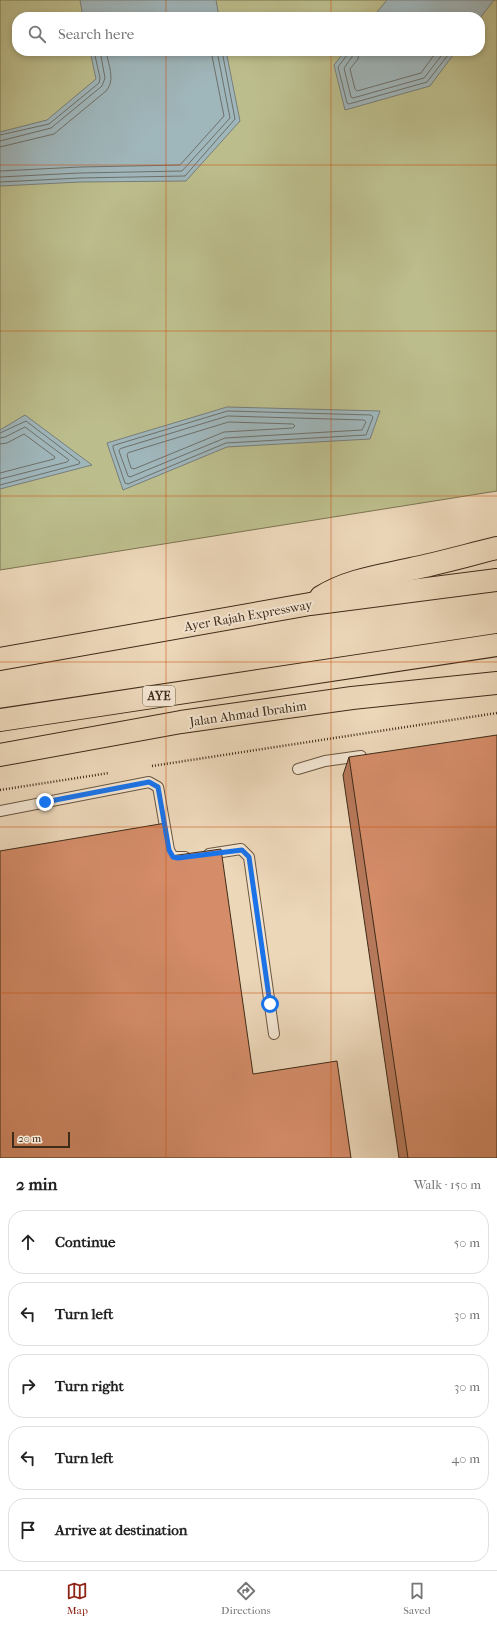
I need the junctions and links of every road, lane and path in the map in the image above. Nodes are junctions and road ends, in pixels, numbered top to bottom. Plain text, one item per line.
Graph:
1 (497, 548) edge
2 (497, 580) edge
3 (310, 604) junction
4 (497, 645) edge
5 (0, 659) edge
6 (497, 683) edge
7 (497, 713) edge
8 (0, 720) edge
9 (0, 755) edge
10 (370, 755) edge
11 (150, 767) dead end
12 (298, 769) dead end
13 (110, 773) dead end
14 (0, 790) edge
15 (0, 811) edge
16 (274, 1034) dead end

1 - 3 main road
2 - 3 main road, Ayer Rajah Expressway
3 - 5 main road, Ayer Rajah Expressway
4 - 8 main road, AYE
6 - 9 main road, Jalan Ahmad Ibrahim
7 - 11 path
10 - 12 lane
13 - 14 path
15 - 16 lane

